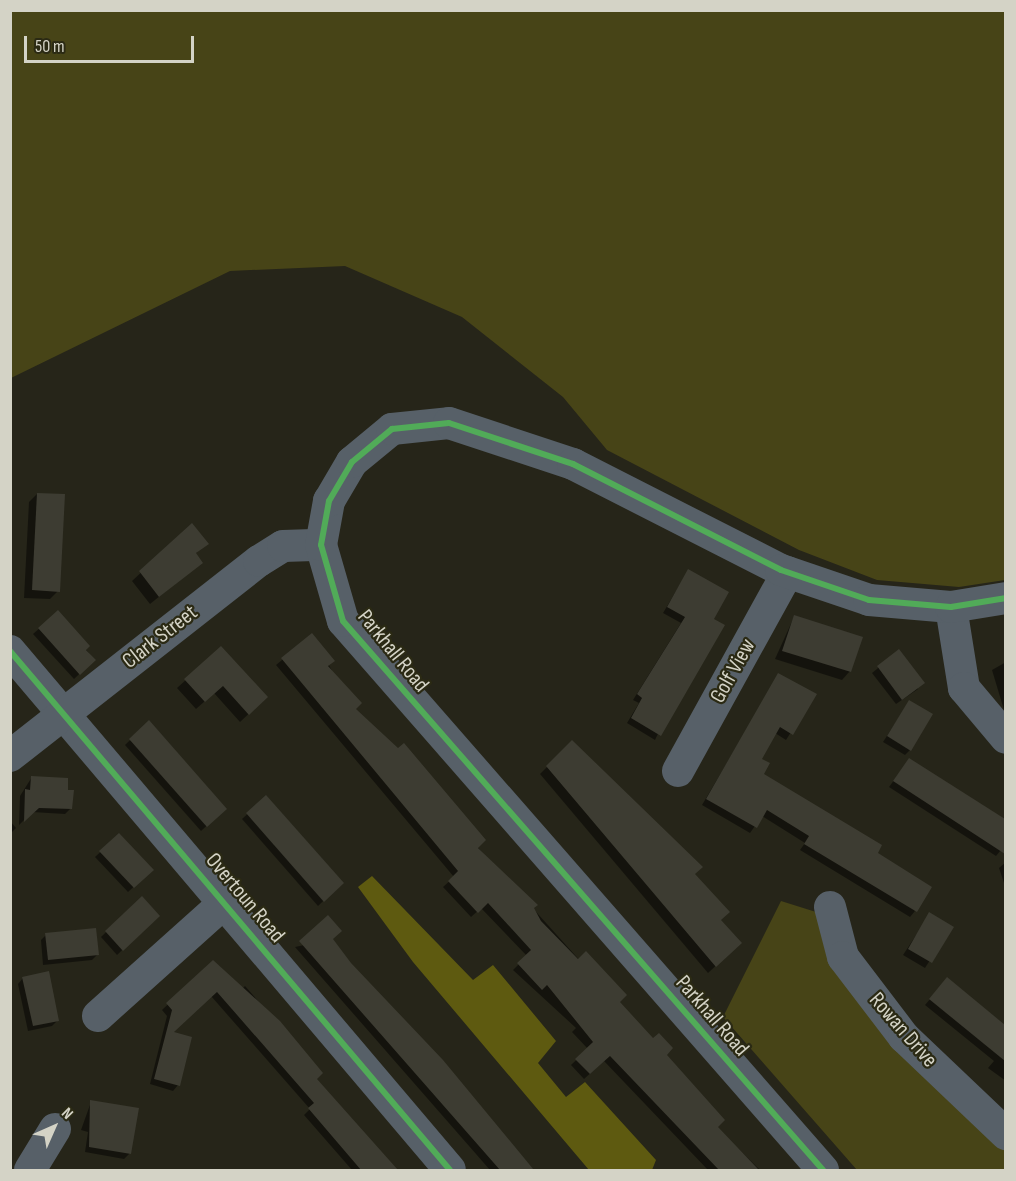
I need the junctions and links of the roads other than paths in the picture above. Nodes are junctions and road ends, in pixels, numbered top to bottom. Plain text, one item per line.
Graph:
1 (321, 545) junction
2 (788, 572) junction
3 (1005, 598) edge
4 (951, 607) junction
5 (10, 651) edge
6 (62, 712) junction
7 (1005, 738) edge
8 (10, 756) edge
9 (678, 771) dead end
10 (225, 902) junction
11 (830, 907) dead end
12 (98, 1016) dead end
13 (55, 1129) dead end
14 (1005, 1134) edge
15 (30, 1170) edge
16 (450, 1170) edge
17 (823, 1170) edge

1 - 2 street, Parkhall Road
1 - 6 street, Clark Street
1 - 17 street, Parkhall Road
2 - 4 street, Parkhall Road
2 - 9 street, Golf View
3 - 4 street, Parkhall Road
4 - 7 street
5 - 6 street, Overtoun Road
6 - 8 street, Clark Street
6 - 10 street, Overtoun Road
10 - 12 street, Overtoun Road
10 - 16 street, Overtoun Road
11 - 14 street, Rowan Drive
13 - 15 street

